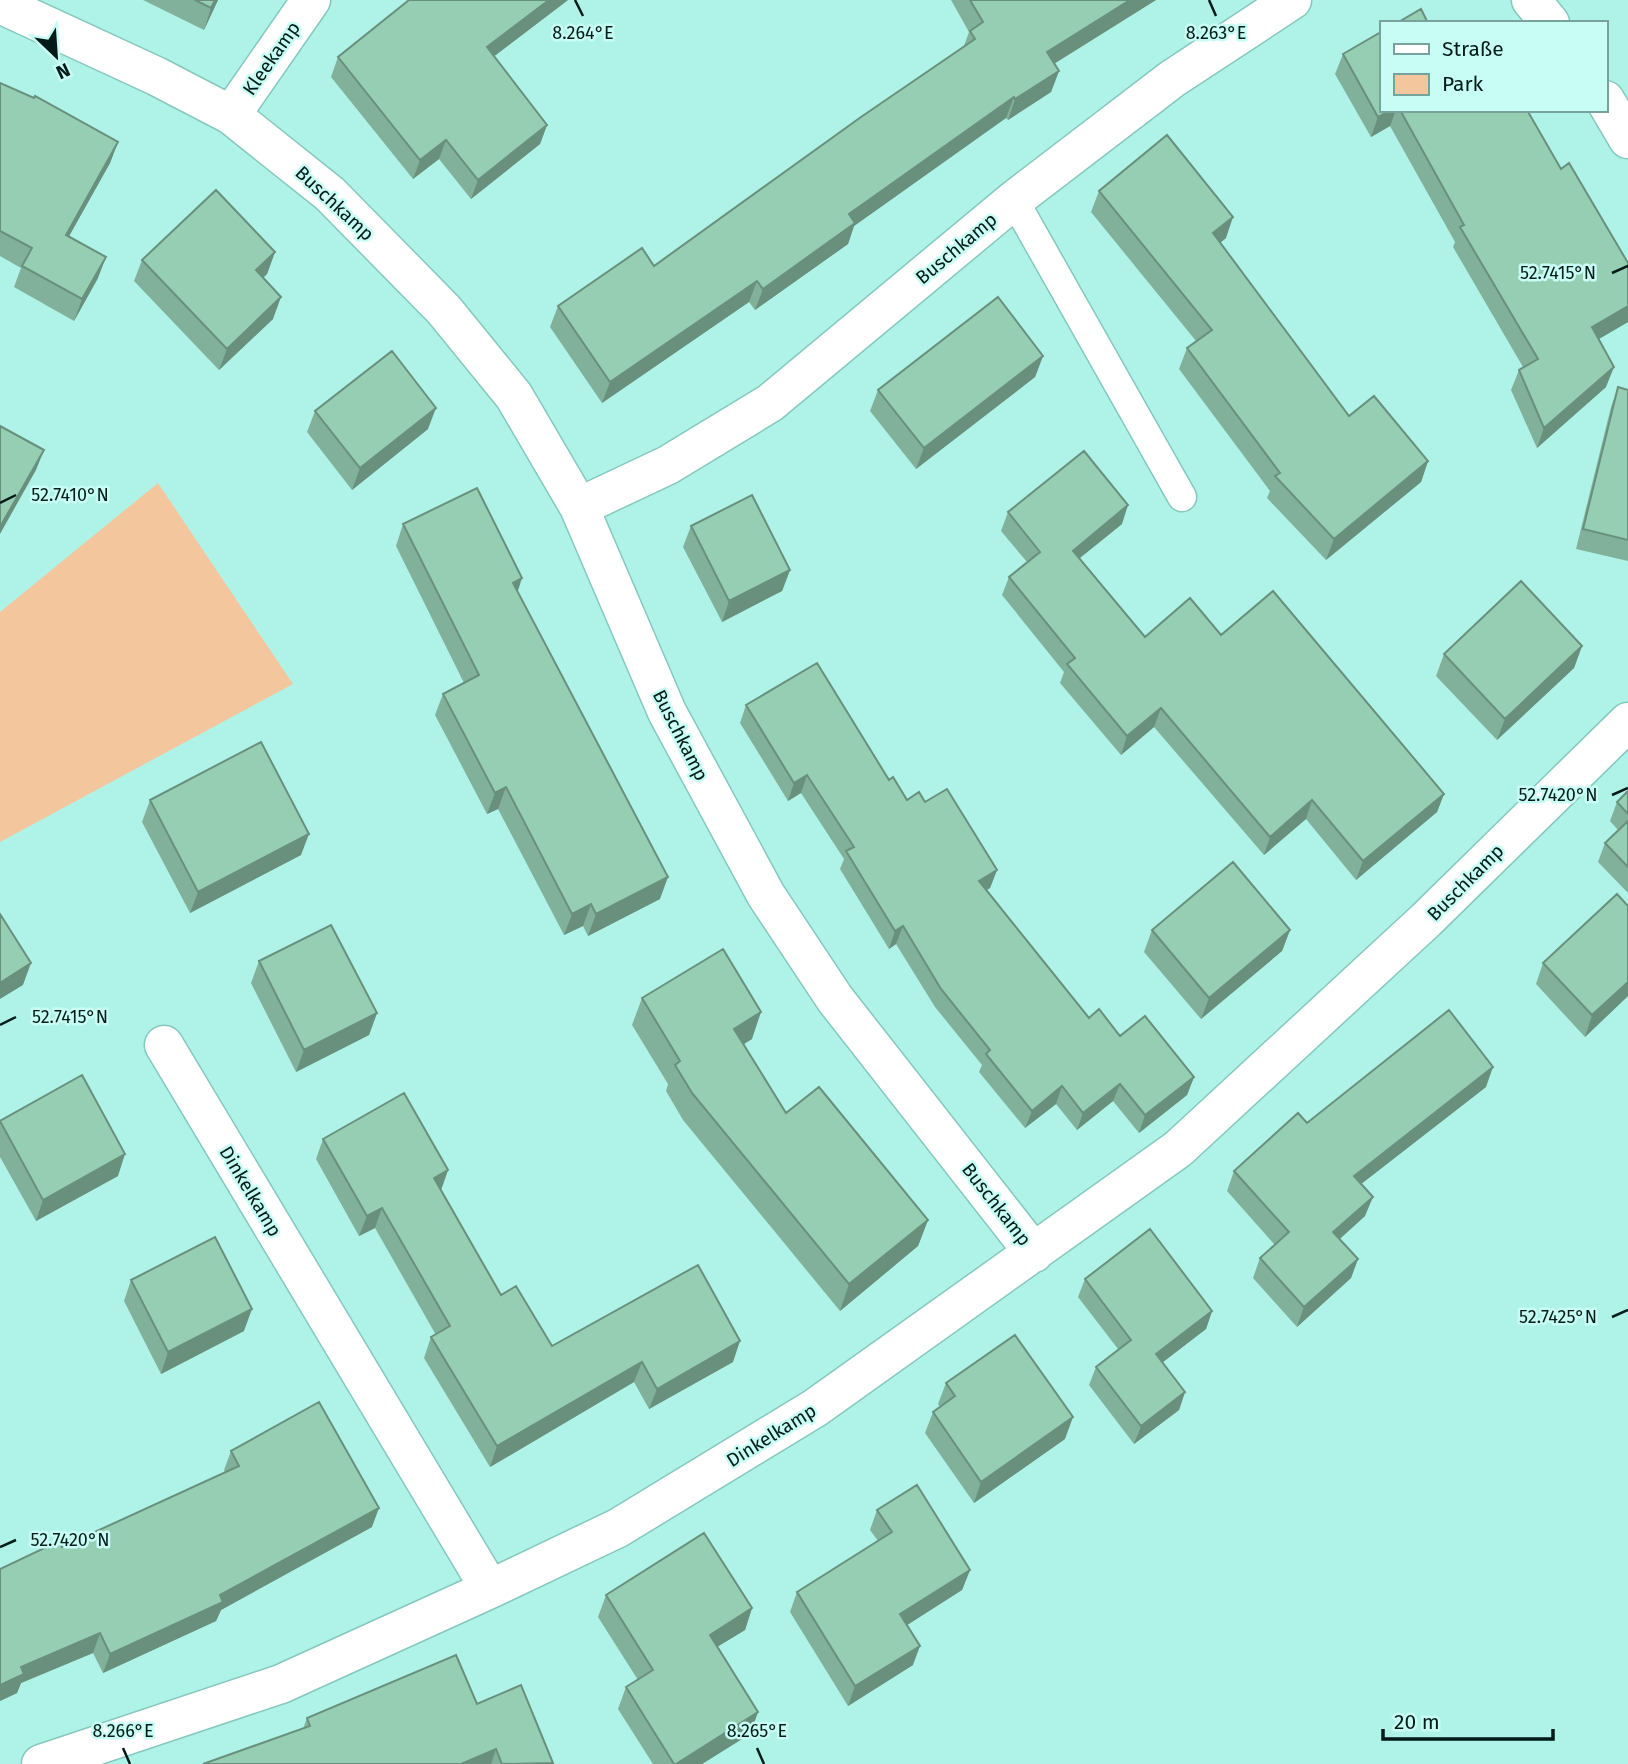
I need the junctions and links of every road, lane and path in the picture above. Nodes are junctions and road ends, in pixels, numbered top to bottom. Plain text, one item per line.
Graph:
1 (311, 0) edge
2 (1292, 0) edge
3 (1531, 0) edge
4 (0, 4) edge
5 (1548, 21) edge
6 (1607, 103) edge
7 (231, 115) junction
8 (1628, 139) edge
9 (1014, 200) junction
10 (1182, 498) dead end
11 (579, 507) junction
12 (1628, 722) edge
13 (164, 1045) dead end
14 (1034, 1252) junction
15 (490, 1589) junction
16 (41, 1764) edge

1 - 7 street, Kleekamp
2 - 9 street, Buschkamp
3 - 5 street
4 - 7 street, Buschkamp
6 - 8 street
7 - 11 street, Buschkamp
9 - 10 lane
9 - 11 street, Buschkamp
11 - 14 street, Buschkamp
12 - 14 street, Buschkamp
13 - 15 street, Dinkelkamp
14 - 15 street, Dinkelkamp
15 - 16 street, Dinkelkamp

